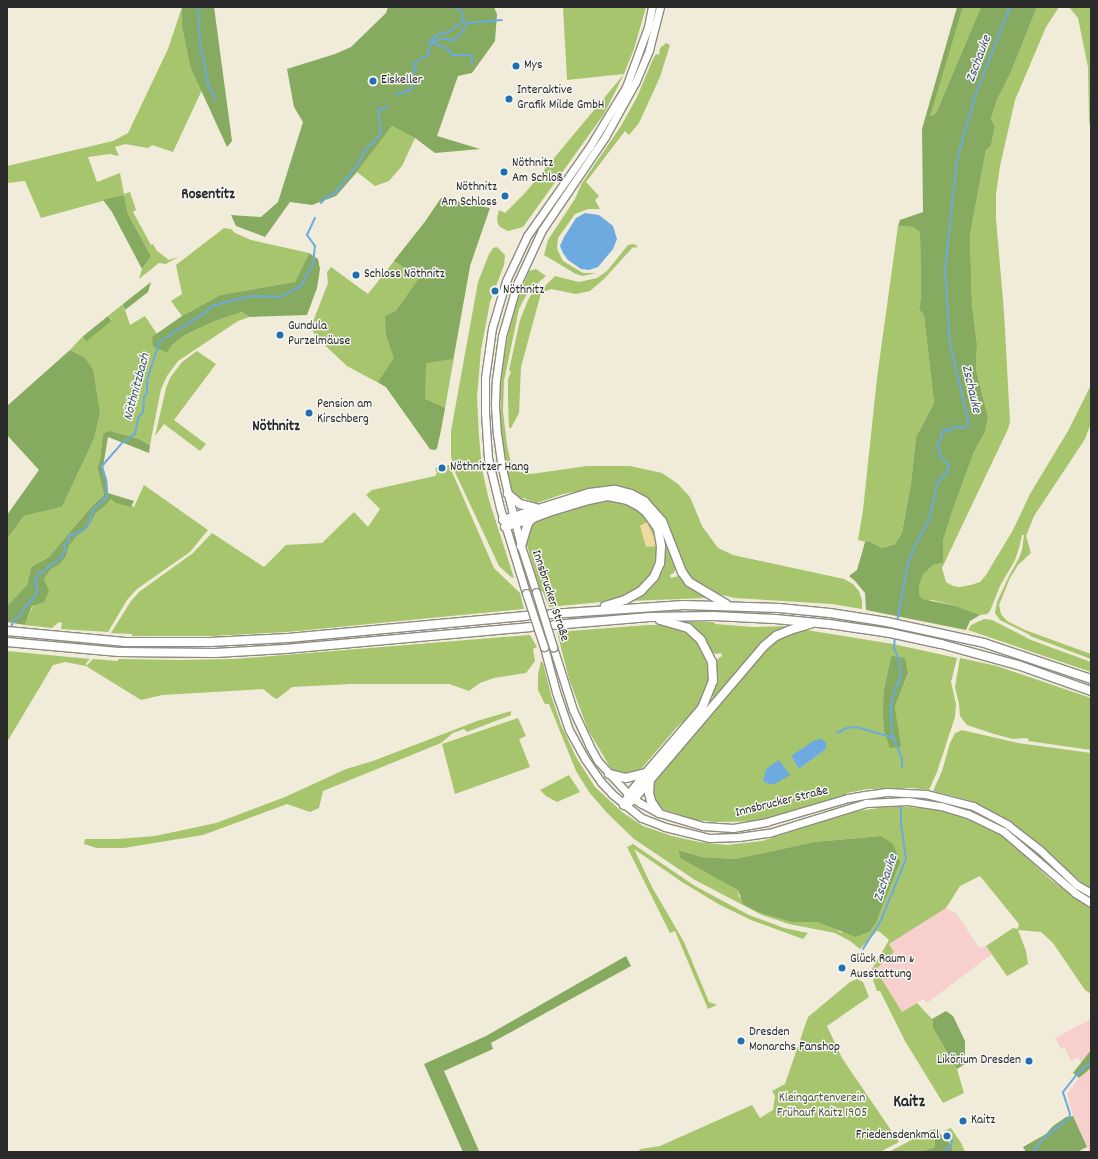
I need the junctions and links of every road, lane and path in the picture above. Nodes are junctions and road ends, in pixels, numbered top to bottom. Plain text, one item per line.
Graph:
1 (652, 7) edge
2 (660, 7) edge
3 (508, 494) junction
4 (536, 509) junction
5 (533, 518) junction
6 (514, 520) junction
7 (504, 523) junction
8 (521, 546) junction
9 (728, 605) junction
10 (585, 611) junction
11 (551, 614) dead end
12 (527, 616) dead end
13 (650, 617) junction
14 (817, 623) junction
15 (554, 625) dead end
16 (531, 627) dead end
17 (7, 631) edge
18 (7, 642) edge
19 (1091, 679) edge
20 (1091, 690) edge
21 (609, 774) junction
22 (648, 776) junction
23 (632, 797) junction
24 (624, 806) junction
25 (659, 813) junction
26 (1091, 893) edge
27 (1091, 903) edge

1 - 7 main road, Innsbrucker Straße
2 - 3 main road, Innsbrucker Straße
3 - 4 highway
3 - 6 main road, Innsbrucker Straße
4 - 6 highway
4 - 9 highway
5 - 6 highway
5 - 8 highway
5 - 10 highway
6 - 7 highway
6 - 8 main road, Innsbrucker Straße
7 - 24 main road, Innsbrucker Straße, bridge
8 - 21 main road, Innsbrucker Straße, bridge
9 - 10 highway
9 - 19 highway
10 - 11 highway
12 - 17 highway
13 - 14 highway
13 - 15 highway
13 - 22 highway
14 - 20 highway
14 - 22 highway
16 - 18 highway
21 - 22 highway
21 - 23 main road, Innsbrucker Straße
22 - 23 highway
22 - 25 highway
23 - 24 highway
23 - 25 main road, Innsbrucker Straße
24 - 27 main road, Innsbrucker Straße
25 - 26 main road, Innsbrucker Straße

